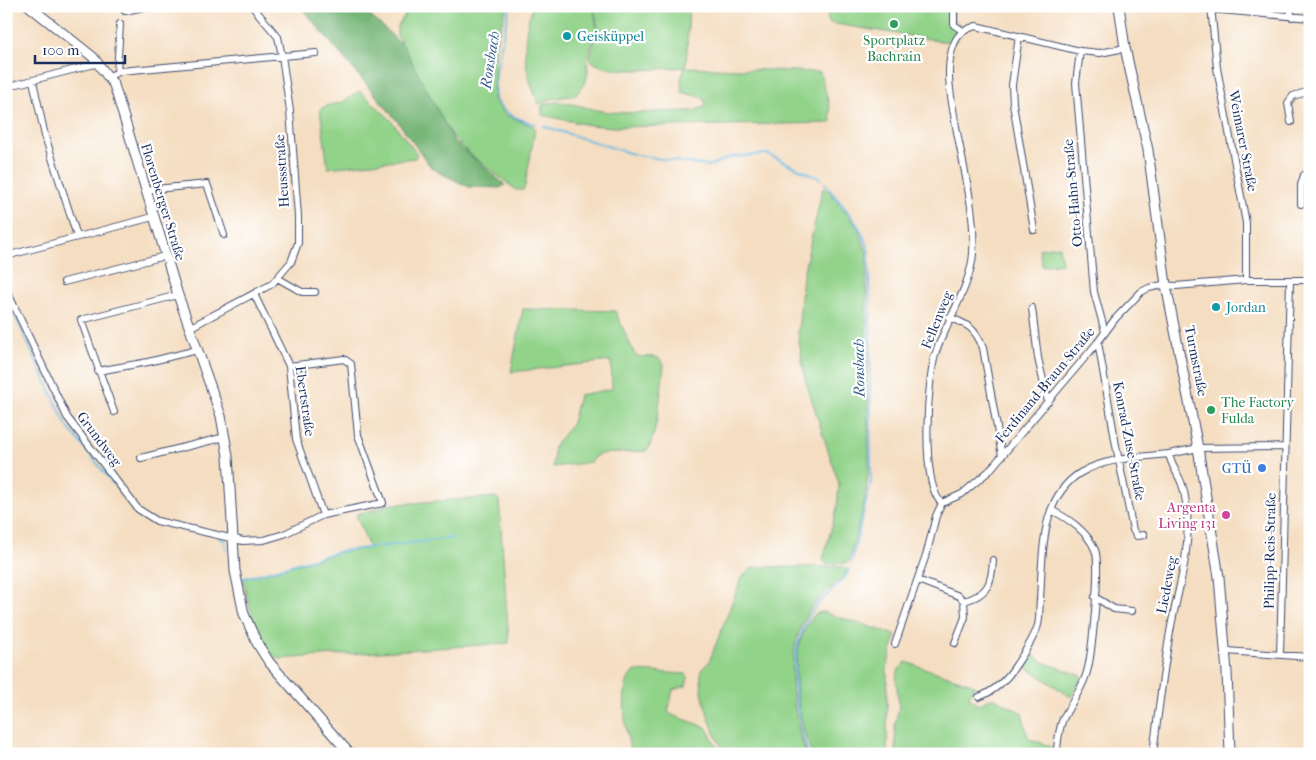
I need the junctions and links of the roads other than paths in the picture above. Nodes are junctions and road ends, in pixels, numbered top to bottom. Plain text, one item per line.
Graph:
1 (29, 6) edge
2 (148, 6) edge
3 (252, 6) edge
4 (954, 6) edge
5 (1119, 6) edge
6 (1289, 6) edge
7 (1211, 8) edge
8 (122, 15) edge
9 (1292, 17) junction
10 (1310, 18) edge
11 (963, 31) junction
12 (1019, 36) junction
13 (1125, 48) junction
14 (1080, 51) junction
15 (316, 53) dead end
16 (282, 56) junction
17 (99, 63) junction
18 (113, 74) junction
19 (32, 81) junction
20 (6, 87) edge
21 (1310, 91) edge
22 (1291, 122) dead end
23 (1310, 172) edge
24 (145, 190) junction
25 (1302, 204) dead end
26 (153, 217) junction
27 (1034, 230) dead end
28 (224, 234) dead end
29 (77, 236) junction
30 (6, 256) edge
31 (165, 256) junction
32 (279, 279) junction
33 (1246, 280) junction
34 (1290, 280) junction
35 (1310, 280) edge
36 (64, 282) dead end
37 (1166, 285) junction
38 (6, 289) edge
39 (315, 292) dead end
40 (254, 294) junction
41 (178, 295) junction
42 (1032, 308) dead end
43 (949, 317) junction
44 (189, 328) junction
45 (1105, 332) junction
46 (1098, 342) junction
47 (197, 350) junction
48 (289, 366) junction
49 (98, 371) junction
50 (1048, 402) junction
51 (114, 412) dead end
52 (225, 437) junction
53 (1285, 447) junction
54 (1198, 448) junction
55 (1169, 454) junction
56 (1002, 456) junction
57 (140, 458) dead end
58 (1119, 460) junction
59 (942, 503) junction
60 (1051, 510) junction
61 (323, 515) junction
62 (1144, 535) dead end
63 (233, 538) junction
64 (993, 560) dead end
65 (918, 580) junction
66 (1095, 597) junction
67 (964, 601) junction
68 (1132, 611) dead end
69 (955, 643) dead end
70 (895, 644) dead end
71 (1226, 651) junction
72 (1280, 655) junction
73 (1310, 657) edge
74 (979, 697) dead end
75 (1057, 749) dead end
76 (350, 754) edge
77 (1153, 754) edge
78 (1230, 754) edge

1 - 17 street, Florenberger Straße
2 - 8 street
3 - 16 street, Heussstraße
4 - 11 street
5 - 13 street, Turmstraße
6 - 9 street
7 - 9 street
7 - 33 street, Weimarer Straße
8 - 18 street
9 - 10 street
11 - 12 street
11 - 43 street, Fellenweg
12 - 14 street
12 - 27 street
13 - 14 street
13 - 37 street, Turmstraße
14 - 45 street, Otto-Hahn-Straße
15 - 16 street
16 - 18 street
16 - 32 street, Heussstraße
17 - 18 street, Florenberger Straße
17 - 19 street
18 - 24 street, Florenberger Straße
19 - 20 street
19 - 29 street
21 - 22 street
23 - 25 street
24 - 26 street, Florenberger Straße
24 - 28 street
26 - 29 street
26 - 31 street, Florenberger Straße
29 - 30 street
31 - 36 street
31 - 41 street, Florenberger Straße
32 - 39 street
32 - 40 street, Heussstraße
33 - 34 street, Ferdinand-Braun-Straße
33 - 37 street, Ferdinand-Braun-Straße
34 - 35 street, Ferdinand-Braun-Straße
34 - 53 street, Philipp-Reis-Straße
37 - 45 street, Ferdinand-Braun-Straße
37 - 54 street, Turmstraße
38 - 63 street, Grundweg
40 - 44 street, Heussstraße
40 - 48 street, Ebertstraße
41 - 44 street, Florenberger Straße
41 - 49 street
42 - 50 street
43 - 56 street
43 - 59 street, Fellenweg
44 - 47 street, Florenberger Straße
45 - 46 street, Ferdinand-Braun-Straße
46 - 50 street, Ferdinand-Braun-Straße
46 - 58 street, Konrad-Zuse-Straße
47 - 49 street
47 - 52 street, Florenberger Straße
48 - 61 street, Ebertstraße
48 - 61 street, Grundweg
49 - 51 street
50 - 56 street, Ferdinand-Braun-Straße
52 - 57 street
52 - 63 street, Florenberger Straße
53 - 54 street
53 - 72 street, Philipp-Reis-Straße
54 - 55 street
54 - 71 street, Turmstraße
55 - 58 street
55 - 77 street, Liedeweg
56 - 59 street, Ferdinand-Braun-Straße
58 - 60 street
58 - 62 street, Konrad-Zuse-Straße
59 - 65 street
60 - 66 street
60 - 74 street
61 - 63 street, Grundweg
63 - 76 street, Florenberger Straße
64 - 67 street
65 - 67 street
65 - 70 street
66 - 68 street
66 - 75 street
67 - 69 street
71 - 72 street
71 - 78 street, Turmstraße
72 - 73 street

